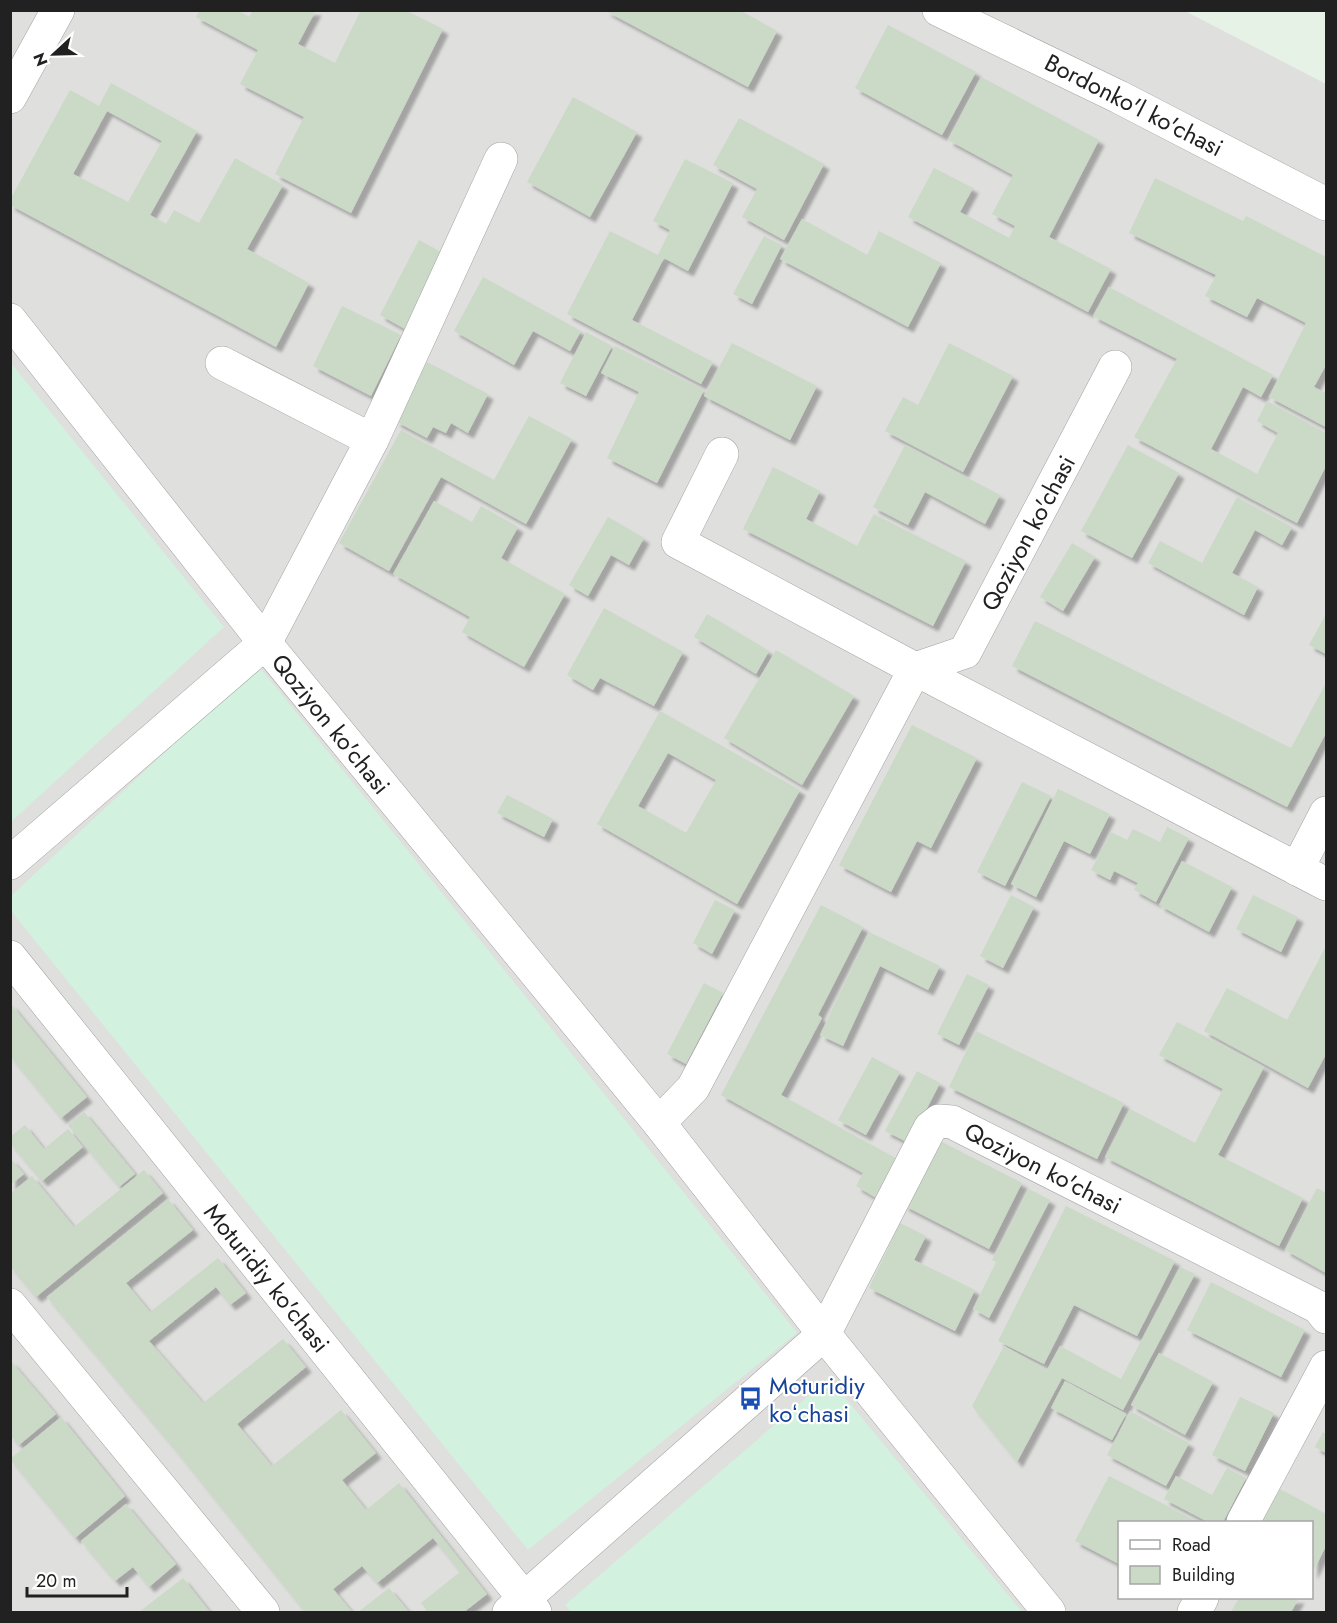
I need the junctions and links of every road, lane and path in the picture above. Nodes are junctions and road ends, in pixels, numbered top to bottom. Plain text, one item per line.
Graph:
1 (58, 10) edge
2 (939, 10) edge
3 (10, 97) edge
4 (501, 159) dead end
5 (1326, 204) edge
6 (10, 320) edge
7 (222, 363) dead end
8 (1115, 367) dead end
9 (372, 440) junction
10 (722, 454) dead end
11 (265, 643) junction
12 (915, 669) junction
13 (1326, 813) edge
14 (10, 863) edge
15 (1297, 869) junction
16 (1326, 884) edge
17 (10, 957) edge
18 (659, 1123) junction
19 (10, 1305) edge
20 (1326, 1317) edge
21 (824, 1334) junction
22 (1326, 1366) edge
23 (1244, 1521) edge
24 (522, 1608) edge
25 (263, 1612) edge
26 (1049, 1612) edge

1 - 3 street
2 - 5 street, Bordonko'l ko'chasi
4 - 9 street
6 - 11 street, Qoziyon ko'chasi
7 - 9 street
8 - 12 street, Qoziyon ko'chasi
9 - 11 street
10 - 12 street
11 - 14 street
11 - 18 street, Qoziyon ko'chasi
12 - 15 street
12 - 18 street
13 - 15 street
15 - 16 street
17 - 24 street, Moturidiy ko'chasi
18 - 21 street, Qoziyon ko'chasi
19 - 25 street
20 - 21 street, Qoziyon ko'chasi
21 - 24 street, Moturidiy ko'chasi
21 - 26 street, Qoziyon ko'chasi
22 - 23 street

